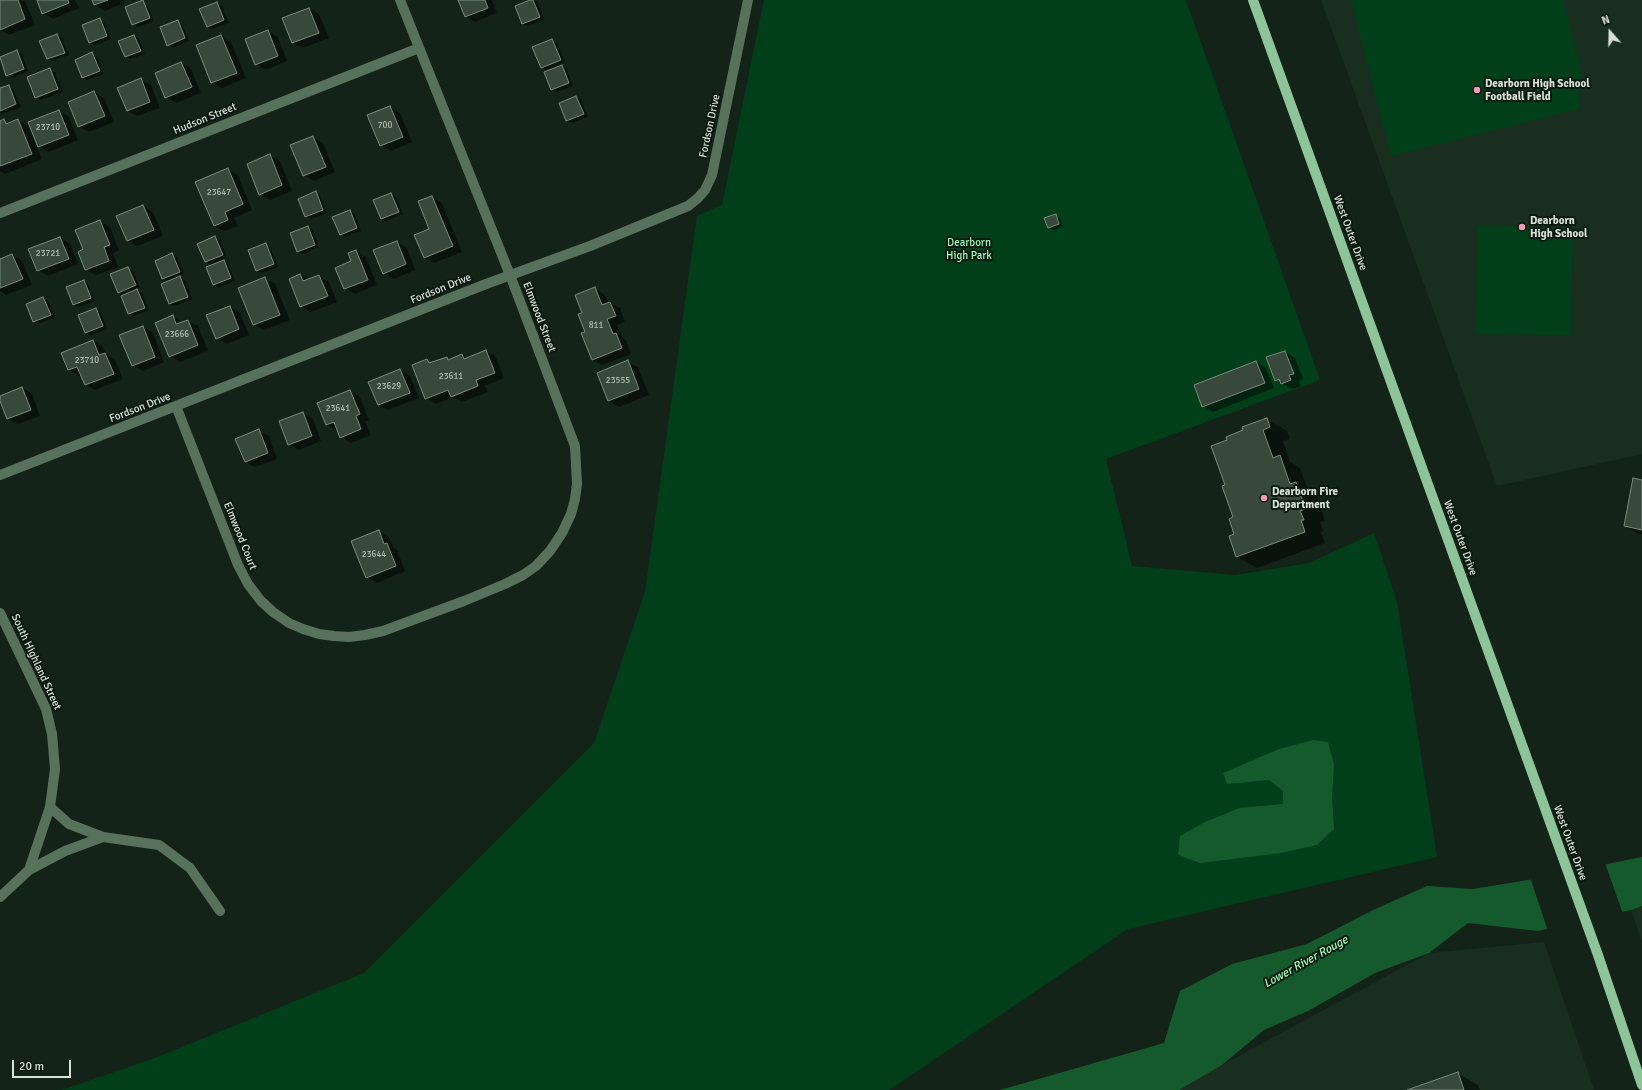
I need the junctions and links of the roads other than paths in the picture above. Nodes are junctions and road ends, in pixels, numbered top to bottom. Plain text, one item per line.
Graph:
1 (400, 0) edge
2 (748, 0) edge
3 (1253, 0) edge
4 (419, 48) junction
5 (0, 213) edge
6 (510, 275) junction
7 (176, 406) junction
8 (0, 475) edge
9 (464, 601) joint
10 (0, 613) edge
11 (50, 807) junction
12 (103, 837) junction
13 (29, 870) junction
14 (0, 896) edge
15 (220, 911) dead end
16 (1642, 1085) edge

1 - 4 street, Elmwood Street
2 - 6 street, Fordson Drive
3 - 16 main road, West Outer Drive
4 - 5 street, Hudson Street
4 - 6 street, Elmwood Street
6 - 7 street, Fordson Drive
6 - 9 street, Elmwood Street
7 - 8 street, Fordson Drive
7 - 9 street, Elmwood Court
10 - 11 street, South Highland Street
11 - 12 street
11 - 13 street, South Highland Street
12 - 13 street
12 - 15 street
13 - 14 street, South Highland Street

